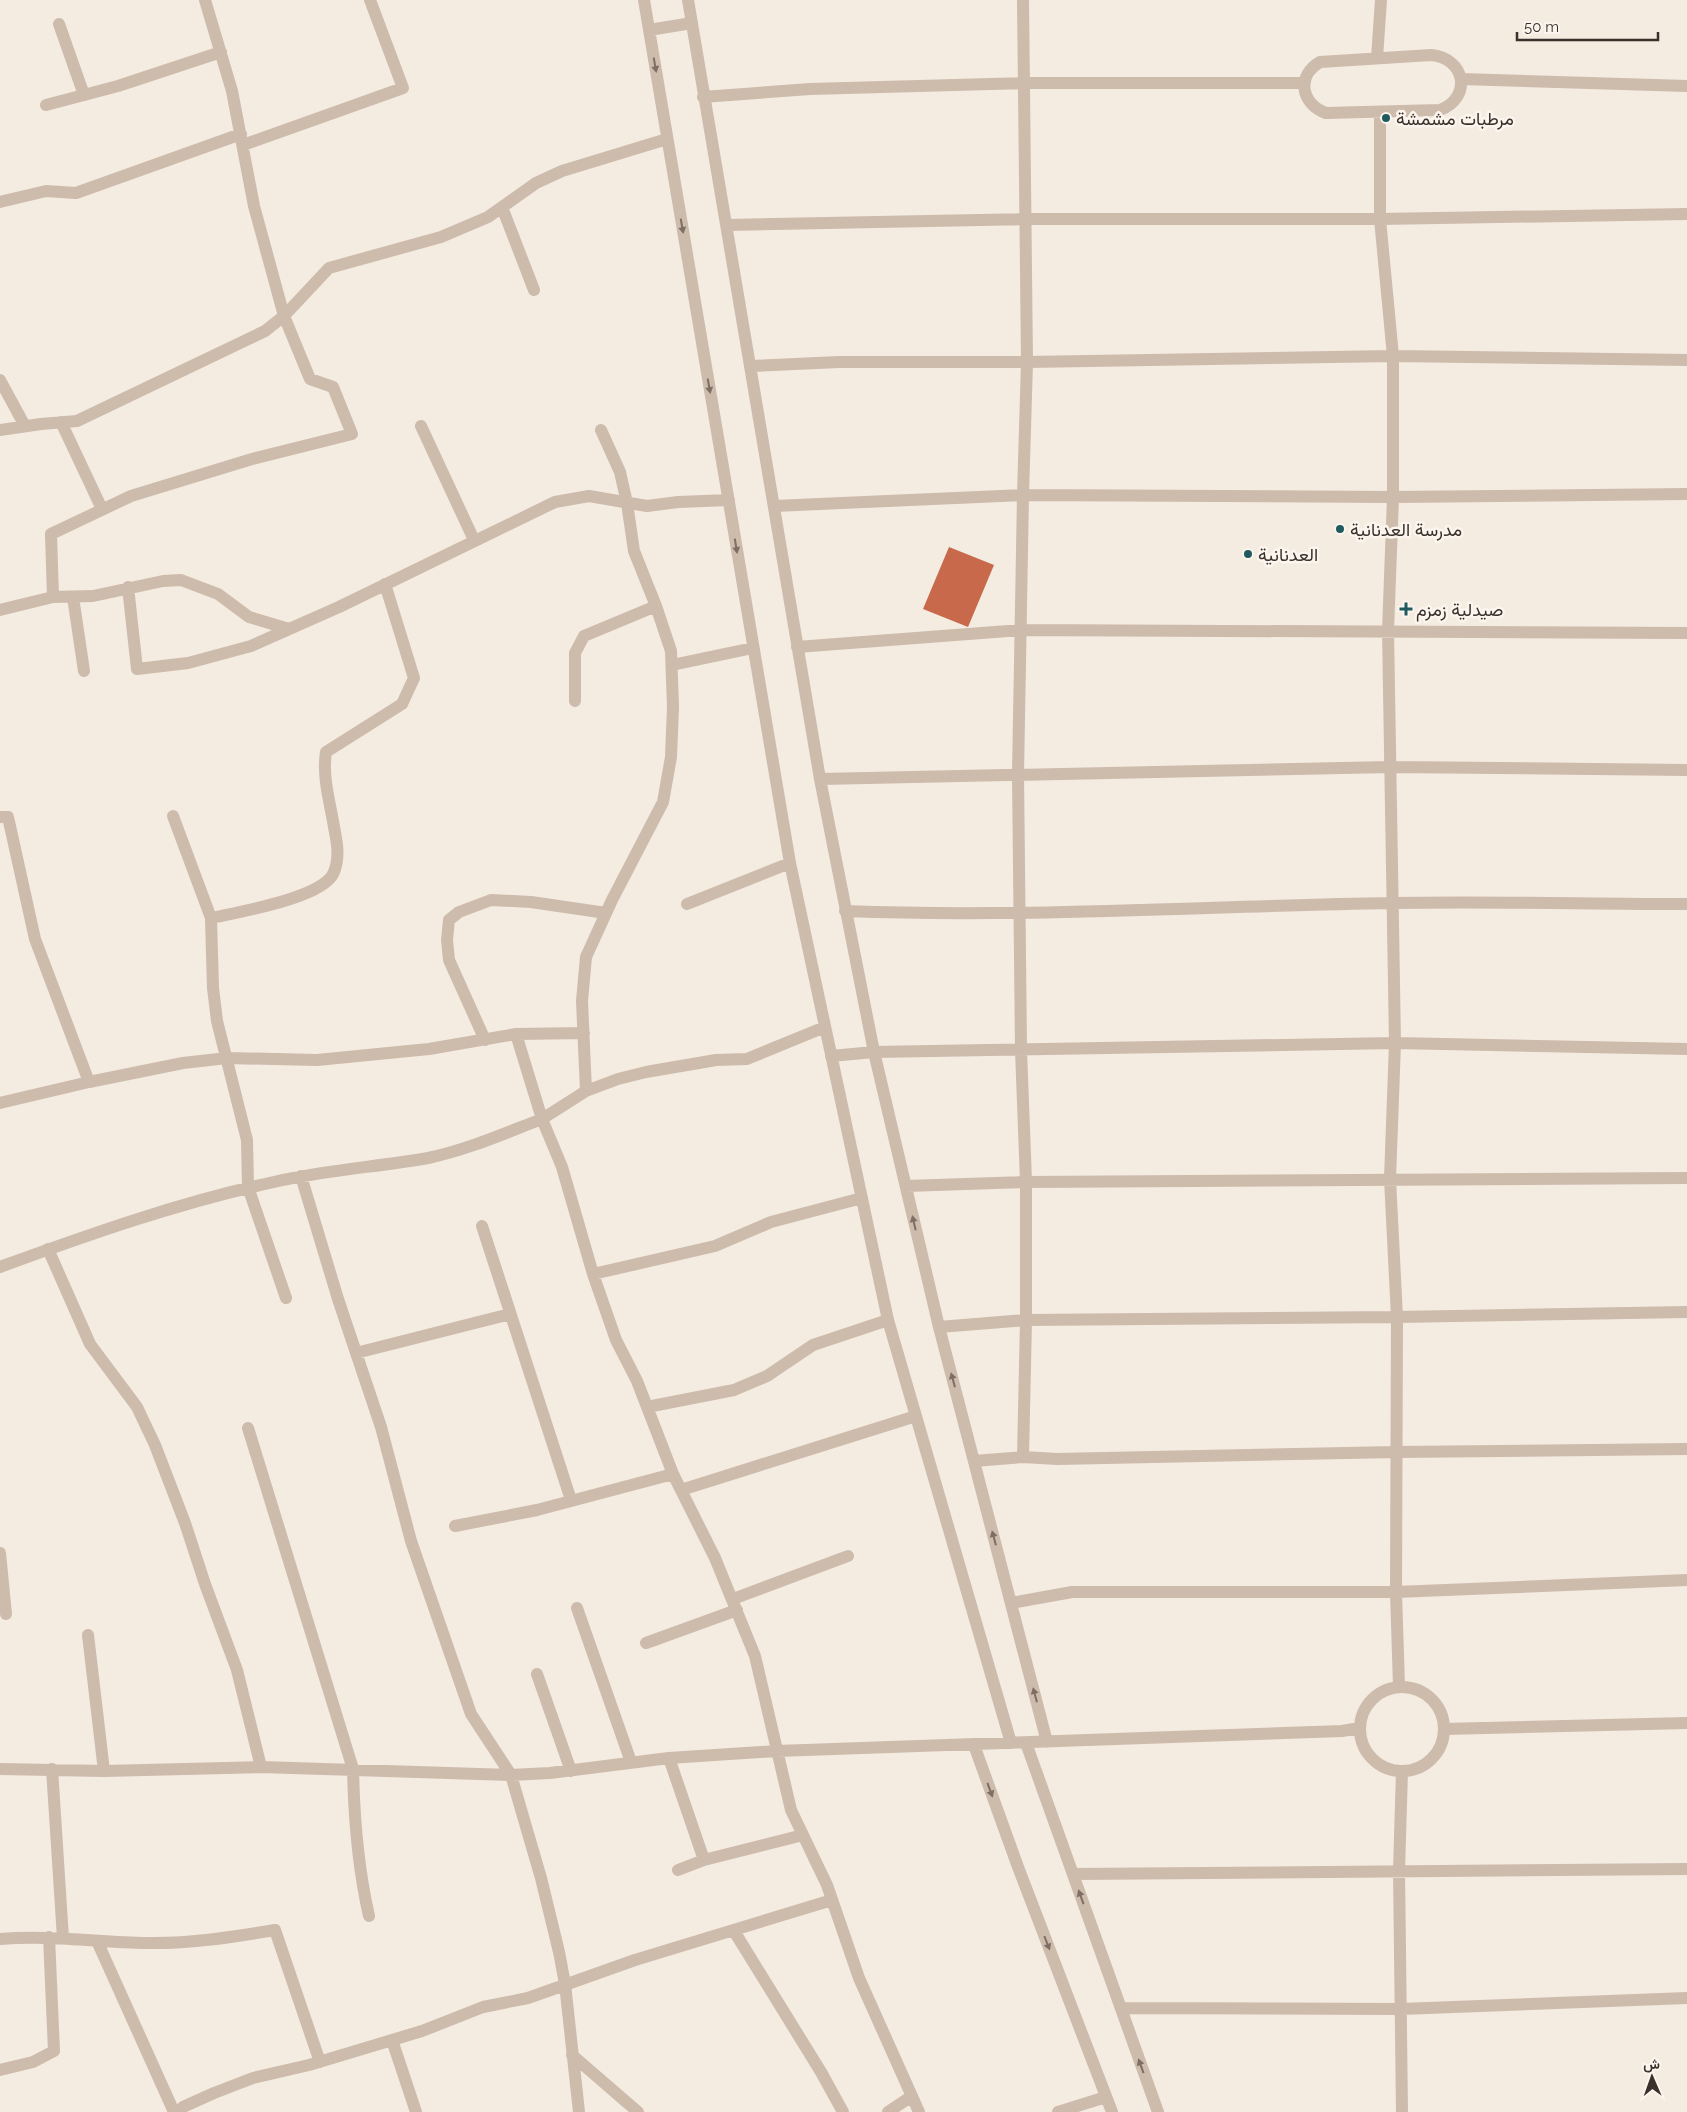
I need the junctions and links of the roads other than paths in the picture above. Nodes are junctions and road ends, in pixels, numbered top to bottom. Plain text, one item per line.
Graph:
1 (205, 0) edge
2 (370, 0) edge
3 (644, 0) edge
4 (688, 0) edge
5 (1023, 0) edge
6 (1381, 0) edge
7 (692, 23) junction
8 (59, 24) dead end
9 (649, 30) junction
10 (221, 52) junction
11 (1377, 58) junction
12 (1461, 79) junction
13 (1025, 83) junction
14 (1304, 83) junction
15 (1687, 86) edge
16 (84, 95) junction
17 (703, 97) junction
18 (46, 105) dead end
19 (1380, 112) junction
20 (668, 139) junction
21 (242, 140) junction
22 (0, 202) edge
23 (502, 207) junction
24 (1687, 214) edge
25 (1025, 219) junction
26 (1380, 219) junction
27 (726, 225) junction
28 (534, 290) dead end
29 (284, 316) junction
30 (1393, 356) junction
31 (1687, 360) edge
32 (1027, 362) junction
33 (752, 366) junction
34 (0, 380) edge
35 (61, 422) junction
36 (25, 426) junction
37 (421, 426) dead end
38 (0, 430) edge
39 (600, 430) dead end
40 (1687, 494) edge
41 (1022, 495) junction
42 (1393, 497) junction
43 (729, 500) junction
44 (627, 503) junction
45 (774, 506) junction
46 (102, 509) junction
47 (474, 540) junction
48 (385, 584) junction
49 (128, 587) junction
50 (73, 597) junction
51 (53, 598) junction
52 (656, 606) junction
53 (0, 610) edge
54 (289, 629) junction
55 (1020, 630) junction
56 (1388, 631) junction
57 (1687, 633) edge
58 (797, 647) junction
59 (753, 648) junction
60 (672, 665) junction
61 (84, 671) dead end
62 (575, 701) dead end
63 (1391, 767) junction
64 (1687, 770) edge
65 (1018, 774) junction
66 (820, 779) junction
67 (172, 816) dead end
68 (0, 817) edge
69 (790, 863) junction
70 (1393, 903) junction
71 (687, 904) dead end
72 (1687, 904) edge
73 (845, 911) junction
74 (1020, 912) junction
75 (606, 913) junction
76 (211, 918) junction
77 (825, 1027) junction
78 (584, 1033) junction
79 (516, 1034) junction
80 (485, 1040) junction
81 (1395, 1043) junction
82 (1687, 1049) edge
83 (1021, 1050) junction
84 (874, 1052) junction
85 (831, 1056) junction
86 (227, 1058) junction
87 (89, 1082) junction
88 (586, 1091) junction
89 (0, 1102) edge
90 (542, 1119) junction
91 (301, 1176) junction
92 (1687, 1178) edge
93 (1390, 1179) junction
94 (1026, 1182) junction
95 (906, 1186) junction
96 (248, 1188) junction
97 (862, 1198) junction
98 (482, 1226) dead end
99 (48, 1249) junction
100 (0, 1267) edge
101 (593, 1274) junction
102 (286, 1298) dead end
103 (1687, 1312) edge
104 (510, 1314) junction
105 (1397, 1317) junction
106 (888, 1320) junction
107 (1026, 1320) junction
108 (939, 1327) junction
109 (356, 1353) junction
110 (647, 1407) junction
111 (916, 1416) junction
112 (248, 1428) dead end
113 (1687, 1449) edge
114 (1396, 1452) junction
115 (1023, 1457) junction
116 (974, 1461) junction
117 (673, 1474) junction
118 (681, 1490) junction
119 (572, 1500) junction
120 (455, 1526) dead end
121 (848, 1556) dead end
122 (0, 1557) edge
123 (1687, 1580) edge
124 (1396, 1592) junction
125 (1011, 1603) junction
126 (735, 1605) junction
127 (577, 1608) dead end
128 (6, 1614) dead end
129 (88, 1635) dead end
130 (646, 1643) dead end
131 (537, 1674) dead end
132 (1399, 1686) junction
133 (1687, 1723) edge
134 (1360, 1728) junction
135 (1444, 1729) junction
136 (1047, 1742) junction
137 (1011, 1743) junction
138 (1026, 1743) junction
139 (974, 1744) junction
140 (777, 1751) junction
141 (669, 1758) junction
142 (631, 1762) junction
143 (261, 1767) junction
144 (0, 1769) edge
145 (52, 1769) junction
146 (353, 1769) junction
147 (571, 1770) junction
148 (104, 1771) junction
149 (1402, 1771) junction
150 (511, 1776) junction
151 (803, 1835) junction
152 (704, 1860) junction
153 (1687, 1869) edge
154 (678, 1870) dead end
155 (1399, 1872) junction
156 (1073, 1874) junction
157 (832, 1900) junction
158 (369, 1916) dead end
159 (734, 1931) junction
160 (48, 1937) junction
161 (63, 1938) junction
162 (0, 1939) edge
163 (97, 1941) junction
164 (565, 1984) junction
165 (1687, 1998) edge
166 (1121, 2008) junction
167 (1401, 2009) junction
168 (392, 2040) junction
169 (572, 2055) junction
170 (320, 2062) junction
171 (0, 2070) edge
172 (912, 2096) junction
173 (1106, 2097) junction
174 (180, 2111) edge
175 (416, 2112) edge
176 (579, 2112) edge
177 (638, 2112) edge
178 (843, 2112) edge
179 (888, 2112) edge
180 (919, 2112) edge
181 (1058, 2112) edge
182 (1112, 2112) edge
183 (1158, 2112) edge
184 (1402, 2112) edge

1 - 10 street
2 - 21 street
3 - 9 street
4 - 7 street
5 - 13 street
6 - 11 street
7 - 9 street
7 - 17 street
8 - 16 street
9 -> 20 street
10 - 16 street
10 - 21 street
11 - 12 street
11 - 14 street
12 - 15 street
12 - 19 street
13 - 14 street
13 - 17 street
13 - 25 street
14 - 19 street
16 - 18 street
17 - 27 street
19 - 26 street
20 - 23 street
20 -> 43 street
21 - 22 street
21 - 29 street
23 - 28 street
23 - 29 street
24 - 26 street
25 - 26 street
25 - 27 street
25 - 32 street
26 - 30 street
27 - 33 street
29 - 35 street
29 - 46 street
30 - 31 street
30 - 32 street
30 - 42 street
32 - 33 street
32 - 41 street
33 - 45 street
34 - 36 street
35 - 36 street
35 - 46 street
36 - 38 street
37 - 47 street
39 - 44 street
40 - 42 street
41 - 42 street
41 - 45 street
41 - 55 street
42 - 56 street
43 - 44 street
43 -> 59 street
44 - 47 street
44 - 52 street
45 - 58 street
46 - 51 street
47 - 48 street
48 - 54 street
48 - 76 street
49 - 50 street
49 - 54 street
49 - 54 street
50 - 51 street
50 - 61 street
51 - 53 street
52 - 60 street
52 - 62 street
55 - 56 street
55 - 58 street
55 - 65 street
56 - 57 street
56 - 63 street
58 - 66 street
59 - 60 street
59 - 69 street
60 - 75 street
63 - 64 street
63 - 65 street
63 - 70 street
65 - 66 street
65 - 74 street
66 - 73 street
67 - 76 street
68 - 87 street
69 - 71 street
69 - 77 street
70 - 72 street
70 - 74 street
70 - 81 street
73 - 74 street
73 - 84 street
74 - 83 street
75 - 78 street
75 - 80 street
76 - 86 street
77 - 85 street
77 - 88 street
78 - 79 street
78 - 88 street
79 - 80 street
79 - 90 street
80 - 86 street
81 - 82 street
81 - 83 street
81 - 93 street
83 - 84 street
83 - 94 street
84 - 85 street
84 - 95 street
85 - 97 street
86 - 87 street
86 - 96 street
87 - 89 street
88 - 90 street
90 - 91 street
90 - 101 street
91 - 96 street
91 - 109 street
92 - 93 street
93 - 94 street
93 - 105 street
94 - 95 street
94 - 107 street
108 -> 95 street
96 - 99 street
96 - 102 street
97 - 101 street
97 - 106 street
98 - 104 street
99 - 100 street
99 - 143 street
101 - 110 street
103 - 105 street
104 - 109 street
104 - 119 street
105 - 107 street
105 - 114 street
106 - 110 street
106 - 111 street
107 - 108 street
107 - 115 street
116 -> 108 street
109 - 150 street
110 - 117 street
111 - 118 street
111 - 137 street
112 - 146 street
113 - 114 street
114 - 115 street
114 - 124 street
115 - 116 street
125 -> 116 street
117 - 118 street
117 - 119 street
118 - 126 street
119 - 120 street
121 - 126 street
122 - 128 street
123 - 124 street
124 - 125 street
124 - 132 street
136 -> 125 street
126 - 130 street
126 - 140 street
127 - 142 street
129 - 148 street
131 - 147 street
132 - 134 street
132 - 135 street
133 - 135 street
134 - 136 street
134 - 149 street
135 - 149 street
136 - 138 street
137 - 138 street
137 - 139 street
138 - 156 street
139 - 140 street
139 -> 173 street
140 - 141 street
140 - 151 street
141 - 142 street
141 - 152 street
142 - 147 street
143 - 146 street
143 - 148 street
144 - 145 street
145 - 148 street
145 - 161 street
146 - 150 street
146 - 158 street
147 - 150 street
149 - 155 street
150 - 164 street
151 - 152 street
151 - 157 street
152 - 154 street
153 - 155 street
155 - 156 street
155 - 167 street
166 -> 156 street
157 - 159 street
157 - 172 street
159 - 164 street
159 - 178 street
160 - 161 street
160 - 162 street
160 - 171 street
161 - 163 street
163 - 170 street
163 - 174 street
164 - 168 street
164 - 169 street
165 - 167 street
166 - 167 street
183 -> 166 street
167 - 184 street
168 - 170 street
168 - 175 street
169 - 176 street
169 - 177 street
170 - 174 street
172 - 179 street
172 - 180 street
173 - 181 street
173 - 182 street

